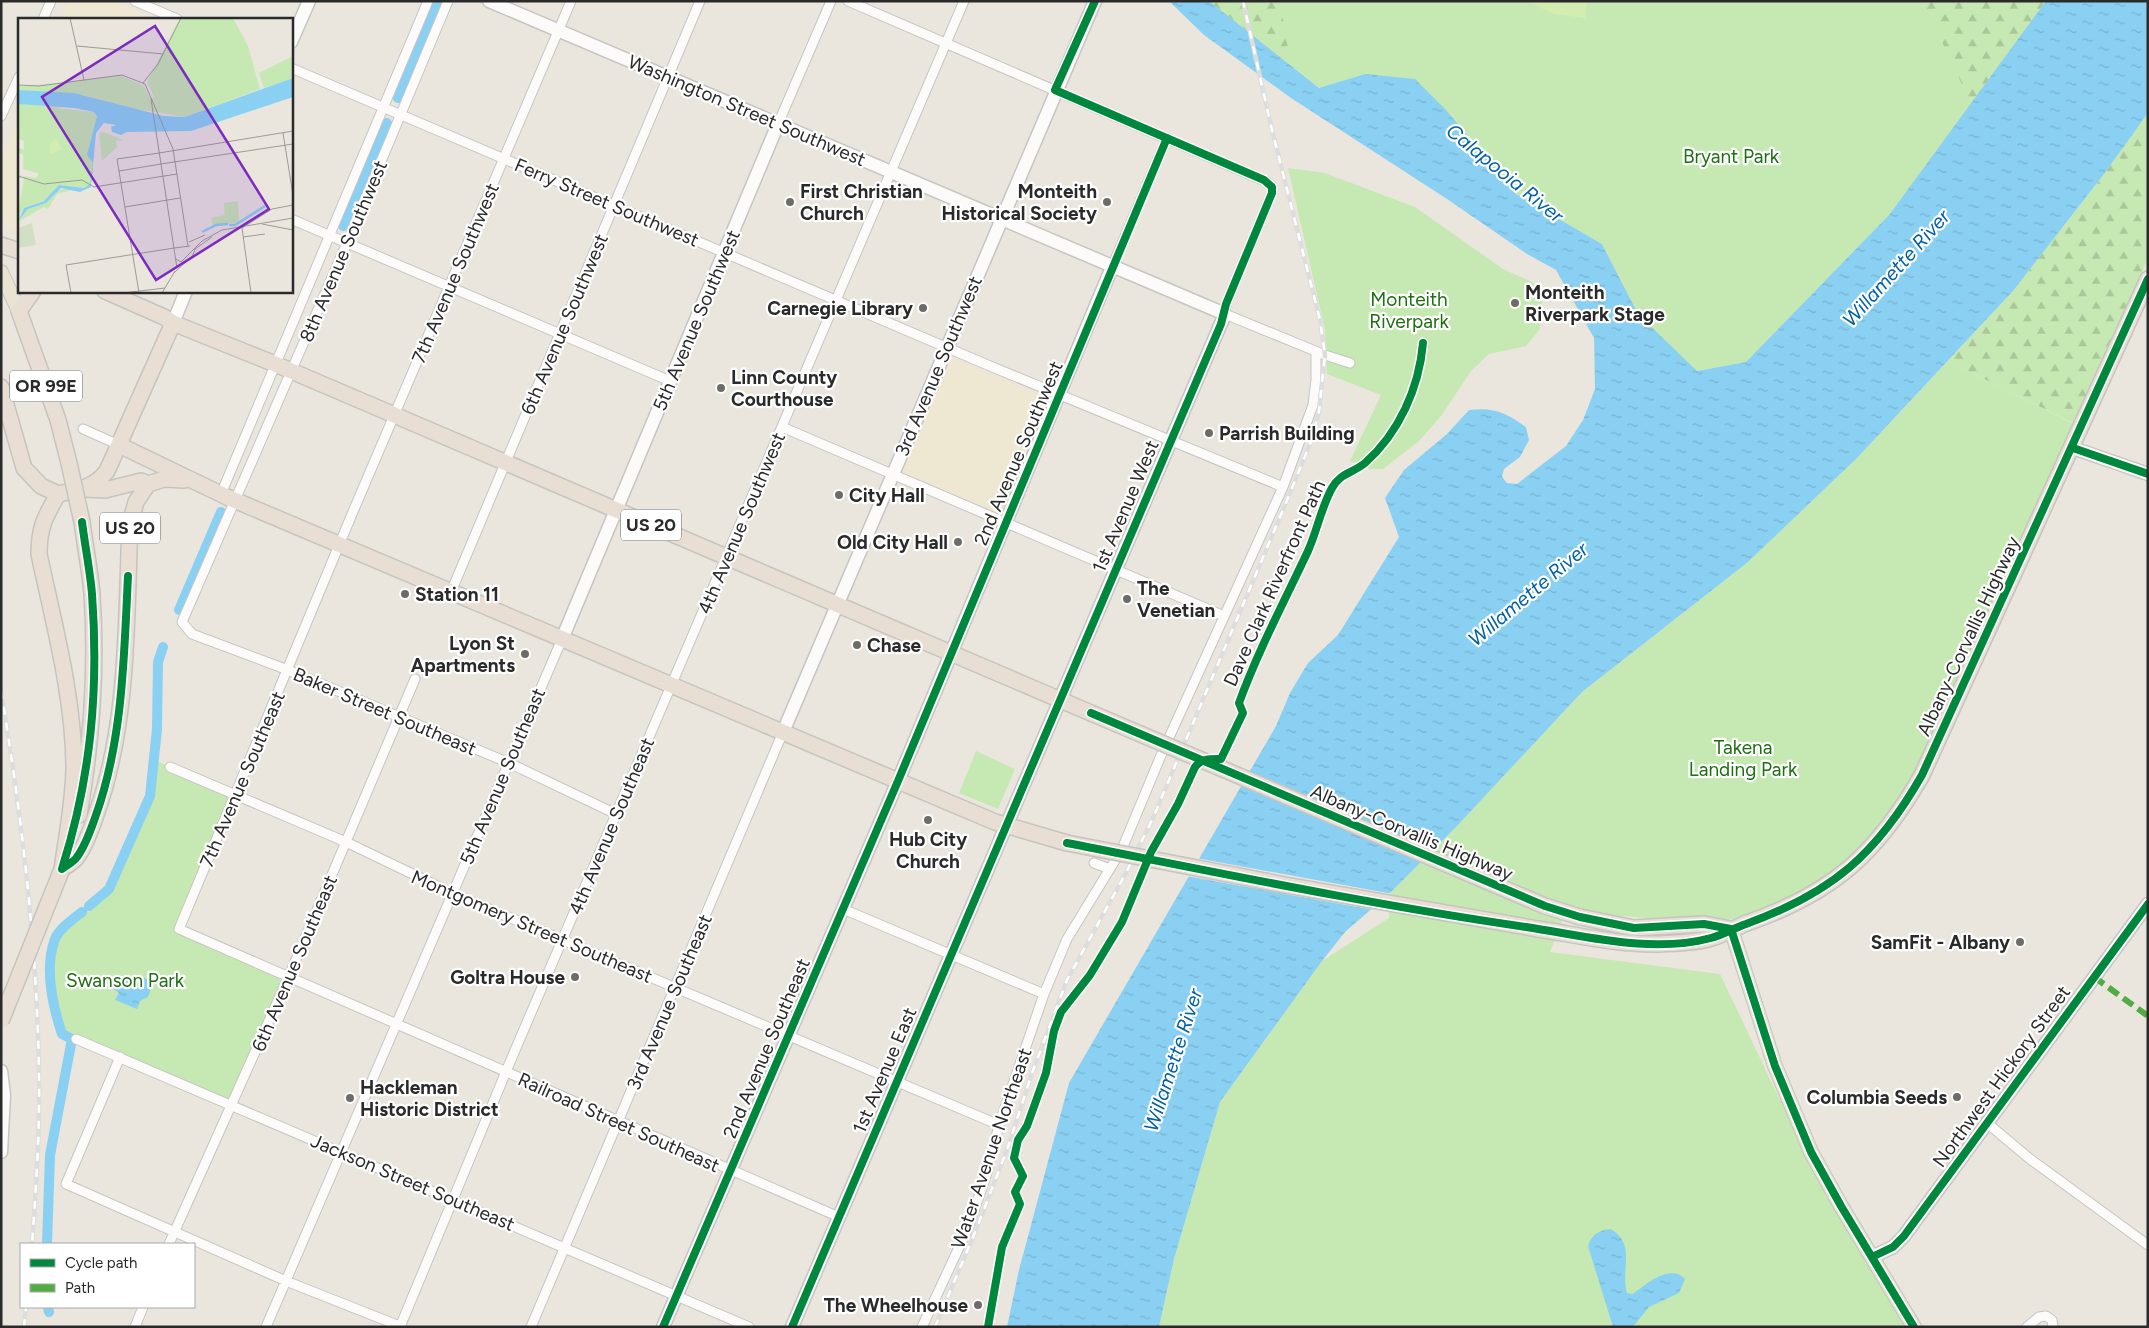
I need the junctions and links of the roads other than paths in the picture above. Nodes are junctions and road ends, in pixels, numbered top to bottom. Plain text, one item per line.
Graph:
1 (51, 1) edge
2 (135, 1) edge
3 (309, 1) edge
4 (428, 1) edge
5 (448, 1) edge
6 (489, 1) edge
7 (571, 1) edge
8 (700, 1) edge
9 (831, 1) edge
10 (848, 1) edge
11 (964, 1) edge
12 (1095, 1) edge
13 (43, 18) edge
14 (175, 18) edge
15 (558, 30) junction
16 (292, 40) edge
17 (946, 44) junction
18 (292, 68) edge
19 (668, 77) junction
20 (18, 79) edge
21 (1055, 90) junction
22 (383, 108) junction
23 (1, 116) edge
24 (401, 116) junction
25 (778, 124) junction
26 (1167, 138) junction
27 (504, 158) junction
28 (891, 172) junction
29 (614, 205) junction
30 (292, 219) edge
31 (1001, 219) junction
32 (330, 236) junction
33 (347, 243) junction
34 (1, 245) edge
35 (18, 251) edge
36 (724, 252) junction
37 (1112, 267) junction
38 (1, 272) edge
39 (2148, 279) edge
40 (449, 287) junction
41 (32, 292) edge
42 (108, 292) edge
43 (186, 292) edge
44 (836, 300) junction
45 (19, 311) junction
46 (1225, 314) junction
47 (173, 323) junction
48 (561, 335) junction
49 (946, 347) junction
50 (1316, 352) junction
51 (1350, 363) dead end
52 (274, 364) junction
53 (291, 371) junction
54 (670, 381) junction
55 (1, 387) edge
56 (1060, 394) junction
57 (394, 415) junction
58 (782, 427) junction
59 (83, 429) dead end
60 (1170, 442) junction
61 (119, 446) junction
62 (2073, 448) junction
63 (506, 463) junction
64 (892, 474) junction
65 (2148, 474) edge
66 (190, 480) junction
67 (148, 484) junction
68 (1283, 488) junction
69 (85, 489) junction
70 (58, 494) junction
71 (220, 494) junction
72 (236, 501) junction
73 (615, 510) junction
74 (1006, 522) junction
75 (340, 545) junction
76 (726, 557) junction
77 (1116, 569) junction
78 (451, 592) junction
79 (837, 604) junction
80 (1224, 616) junction
81 (182, 622) joint
82 (562, 639) junction
83 (951, 653) junction
84 (288, 670) junction
85 (415, 679) dead end
86 (672, 685) junction
87 (1059, 700) junction
88 (399, 717) junction
89 (783, 732) junction
90 (508, 763) junction
91 (170, 767) dead end
92 (898, 781) junction
93 (234, 794) junction
94 (616, 814) junction
95 (1006, 826) junction
96 (346, 842) junction
97 (1094, 863) dead end
98 (62, 869) junction
99 (1110, 869) junction
100 (452, 893) junction
101 (2148, 904) edge
102 (843, 909) junction
103 (1731, 929) junction
104 (179, 930) joint
105 (562, 939) junction
106 (951, 954) junction
107 (289, 976) junction
108 (675, 987) junction
109 (1044, 994) junction
110 (1, 1021) edge
111 (395, 1025) junction
112 (789, 1036) junction
113 (76, 1039) dead end
114 (120, 1057) junction
115 (1, 1070) edge
116 (506, 1072) junction
117 (897, 1081) junction
118 (233, 1105) junction
119 (619, 1120) junction
120 (1986, 1123) junction
121 (999, 1125) junction
122 (1, 1152) edge
123 (342, 1152) junction
124 (732, 1171) junction
125 (452, 1200) junction
126 (839, 1217) junction
127 (175, 1231) junction
128 (169, 1243) edge
129 (2148, 1245) edge
130 (564, 1246) junction
131 (1872, 1257) junction
132 (286, 1281) junction
133 (677, 1295) junction
134 (143, 1308) edge
135 (135, 1327) edge
136 (266, 1327) edge
137 (400, 1327) edge
138 (531, 1327) edge
139 (664, 1327) edge
140 (749, 1327) edge
141 (792, 1327) edge
142 (922, 1327) edge
143 (1914, 1327) edge
144 (2027, 1327) edge
145 (2053, 1327) edge

1 - 13 street
2 - 14 street
3 - 16 street
4 - 22 street, 8th Avenue Southwest
5 - 24 street, 8th Avenue Southwest
6 - 15 street, Washington Street Southwest
7 - 15 street, 7th Avenue Southwest
8 - 19 street, 6th Avenue Southwest
9 - 25 street, 5th Avenue Southwest
10 - 17 street
11 - 17 street, 4th Avenue Southwest
12 - 21 street, 3rd Avenue Southwest
15 - 19 street, Washington Street Southwest
15 - 27 street, 7th Avenue Southwest
17 - 21 street
17 - 28 street, 4th Avenue Southwest
18 - 22 street, Ferry Street Southwest
19 - 25 street, Washington Street Southwest
19 - 29 street, 6th Avenue Southwest
20 - 23 street
21 - 26 street
21 - 31 street, 3rd Avenue Southwest
22 - 24 street, Ferry Street Southwest
22 - 32 street, 8th Avenue Southwest
24 - 27 street, Ferry Street Southwest
24 - 33 street, 8th Avenue Southwest
25 - 28 street, Washington Street Southwest
25 - 36 street, 5th Avenue Southwest
26 - 37 street, 2nd Avenue Southwest
26 - 46 street, 1st Avenue West
27 - 29 street, Ferry Street Southwest
27 - 40 street, 7th Avenue Southwest
28 - 31 street, Washington Street Southwest
28 - 44 street, 4th Avenue Southwest
29 - 36 street, Ferry Street Southwest
29 - 48 street, 6th Avenue Southwest
30 - 32 street
31 - 37 street, Washington Street Southwest
31 - 49 street, 3rd Avenue Southwest
32 - 33 street
32 - 52 street, 8th Avenue Southwest
33 - 40 street
33 - 53 street, 8th Avenue Southwest
34 - 35 highway
36 - 44 street, Ferry Street Southwest
36 - 54 street, 5th Avenue Southwest
37 - 46 street, Washington Street Southwest
37 - 56 street, 2nd Avenue Southwest
38 - 45 main road, OR 99E
39 - 62 highway, Albany-Corvallis Highway / US 20
40 - 48 street
40 - 57 street, 7th Avenue Southwest
41 - 45 highway
42 - 47 highway
43 - 47 street
44 - 49 street, Ferry Street Southwest
44 - 58 street, 4th Avenue Southwest
45 - 98 highway, OR 99E, bridge
46 - 50 street
46 - 60 street, 1st Avenue West
47 - 52 highway, US 20
47 - 61 highway, US 20
48 - 54 street
48 - 63 street, 6th Avenue Southwest
49 - 56 street, Ferry Street Southwest
49 - 64 street, 3rd Avenue Southwest
50 - 51 street
50 - 68 street, Water Avenue Northeast
52 - 53 highway, US 20
52 - 71 street, 8th Avenue Southwest
53 - 57 highway, US 20
53 - 72 street, 8th Avenue Southwest
54 - 73 street, 5th Avenue Southwest
55 - 70 highway
56 - 60 street, Ferry Street Southwest
56 - 74 street, 2nd Avenue Southwest
57 - 63 highway, US 20
57 - 75 street, 7th Avenue Southwest
58 - 64 street
58 - 76 street, 4th Avenue Southwest
59 - 61 street
60 - 68 street, Ferry Street Southwest
60 - 77 street, 1st Avenue West
61 - 66 highway
61 - 69 highway, US 20
62 - 65 street
62 - 103 highway, Albany-Corvallis Highway / US 20
63 - 73 highway, US 20
63 - 78 street, 6th Avenue Southwest
64 - 74 street
64 - 79 street, 3rd Avenue Southwest
66 - 67 highway, US 20
66 - 71 highway, US 20
67 - 69 highway
67 - 98 highway, US 20
68 - 80 street, Water Avenue Northeast
69 - 70 highway, US 20
70 - 98 highway, US 20
71 - 72 highway, US 20
72 - 75 highway, US 20
72 - 81 street, 8th Avenue Southwest
73 - 76 highway, US 20
73 - 82 street, 5th Avenue Southwest
74 - 77 street
74 - 83 street, 2nd Avenue Southwest
75 - 78 highway, US 20
75 - 84 street, 7th Avenue Southeast
76 - 79 highway, US 20
76 - 86 street, 4th Avenue Southwest
77 - 80 street
77 - 87 street, 1st Avenue West
78 - 82 highway, US 20
79 - 83 highway, US 20
79 - 89 street, 3rd Avenue Southwest
80 - 99 street, Water Avenue Northeast
81 - 84 street, Baker Street Southeast
82 - 86 highway, US 20
82 - 90 street, 5th Avenue Southeast
83 - 87 highway, US 20
83 - 92 street, 2nd Avenue Southwest
84 - 88 street, Baker Street Southeast
84 - 93 street, 7th Avenue Southeast
85 - 88 street, 6th Avenue Southeast
86 - 89 highway, US 20
86 - 94 street, 4th Avenue Southeast
87 - 95 street, 1st Avenue West
87 - 103 highway, Albany-Corvallis Highway / US 20, bridge
88 - 90 street, Baker Street Southeast
88 - 96 street, 6th Avenue Southeast
89 - 92 highway, US 20
89 - 108 street, 3rd Avenue Southeast
90 - 94 street, Baker Street Southeast
90 - 100 street, 5th Avenue Southeast
91 - 93 street, Montgomery Street Southeast
92 - 95 highway, US 20
92 - 102 street, 2nd Avenue Southeast
93 - 96 street, Montgomery Street Southeast
93 - 104 street, 7th Avenue Southeast
94 - 105 street, 4th Avenue Southeast
95 - 103 highway, Albany-Corvallis Highway / US 20, bridge
95 - 106 street, 1st Avenue East
96 - 100 street, Montgomery Street Southeast
96 - 107 street, 6th Avenue Southeast
97 - 99 street
98 - 110 highway, US 20, bridge
99 - 109 street, Water Avenue Northeast
100 - 105 street, Montgomery Street Southeast
100 - 111 street, 5th Avenue Southeast
101 - 120 street, Northwest Hickory Street
102 - 106 street
102 - 112 street, 2nd Avenue Southeast
103 - 131 main road
104 - 107 street, Railroad Street Southeast
105 - 108 street, Montgomery Street Southeast
105 - 116 street, 4th Avenue Southeast
106 - 109 street
106 - 117 street, 1st Avenue East
107 - 111 street, Railroad Street Southeast
107 - 118 street, 6th Avenue Southeast
108 - 112 street, Montgomery Street Southeast
108 - 119 street, 3rd Avenue Southeast
109 - 121 street, Water Avenue Northeast
111 - 116 street, Railroad Street Southeast
111 - 123 street, 5th Avenue Southeast
112 - 117 street, Montgomery Street Southeast
112 - 124 street, 2nd Avenue Southeast
113 - 114 street, Jackson Street Southeast
114 - 118 street, Jackson Street Southeast
114 - 127 street
115 - 122 street
116 - 119 street, Railroad Street Southeast
116 - 125 street, 4th Avenue Southeast
117 - 121 street, Montgomery Street Southeast
117 - 126 street, 1st Avenue East
118 - 123 street, Jackson Street Southeast
118 - 127 street, 6th Avenue Southeast
119 - 124 street, Railroad Street Southeast
119 - 130 street, 3rd Avenue Southeast
120 - 129 street
120 - 131 street, Northwest Hickory Street
121 - 142 street, Water Avenue Northeast
123 - 125 street, Jackson Street Southeast
123 - 132 street, 5th Avenue Southeast
124 - 126 street, Railroad Street Southeast
124 - 133 street, 2nd Avenue Southeast
125 - 130 street, Jackson Street Southeast
125 - 137 street, 4th Avenue Southeast
126 - 141 street, 1st Avenue East
127 - 128 street, 6th Avenue Southeast
127 - 132 street
130 - 133 street, Jackson Street Southeast
130 - 138 street, 3rd Avenue Southeast
131 - 143 main road
132 - 136 street, 5th Avenue Southeast
132 - 137 street
133 - 139 street, 2nd Avenue Southeast
133 - 140 street, Jackson Street Southeast
134 - 135 street
144 - 145 street

